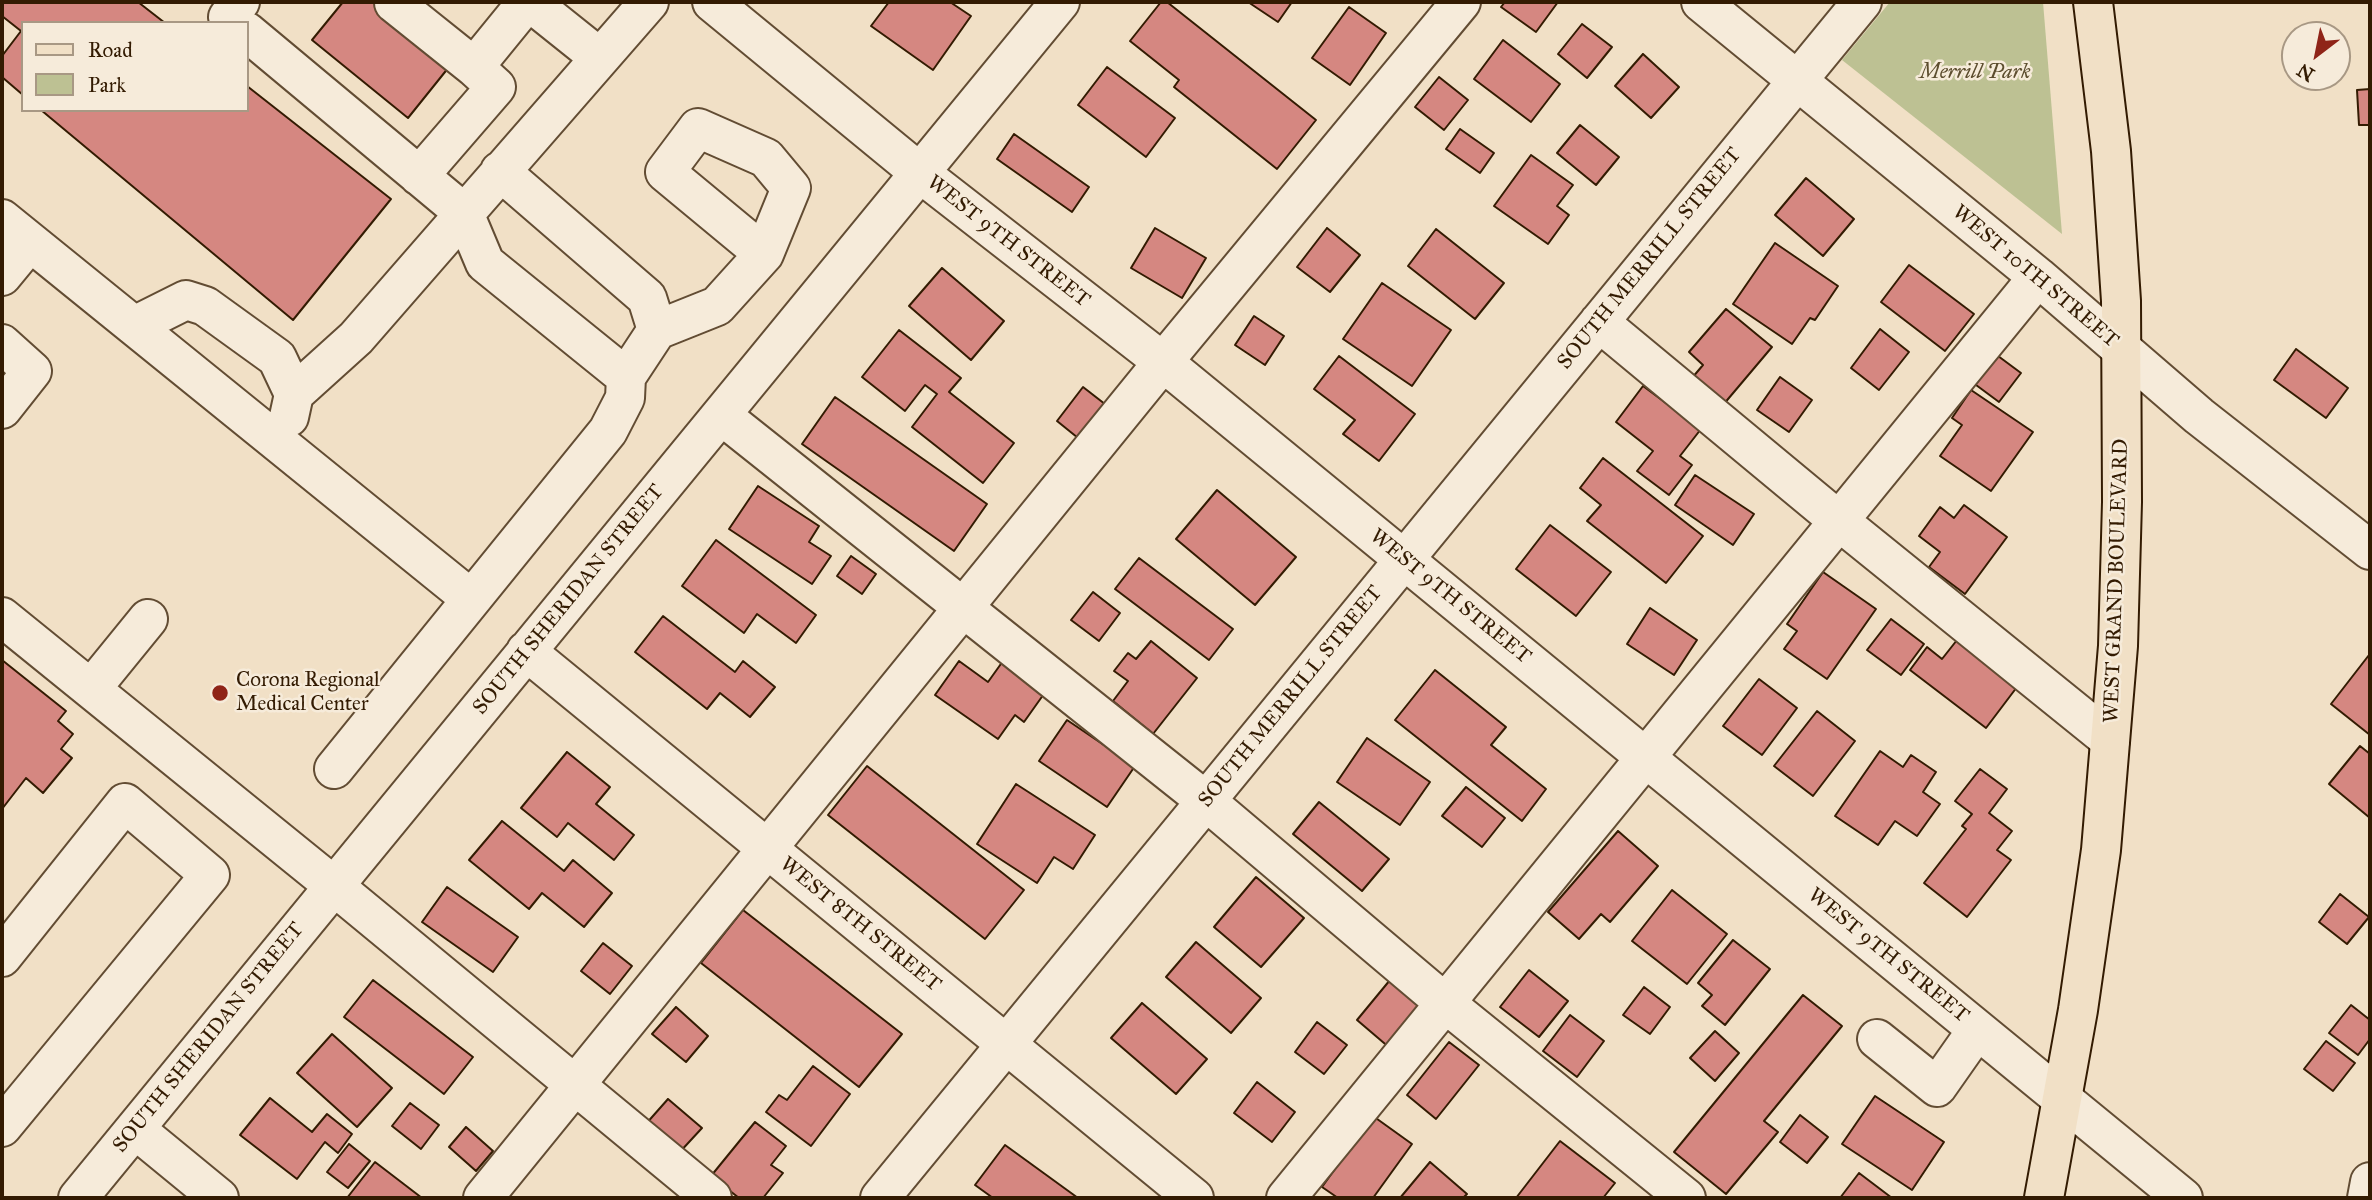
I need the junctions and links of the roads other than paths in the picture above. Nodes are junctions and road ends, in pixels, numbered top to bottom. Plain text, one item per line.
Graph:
1 (395, 2) edge
2 (528, 2) edge
3 (649, 2) edge
4 (712, 2) edge
5 (1060, 2) edge
6 (1461, 2) edge
7 (1702, 2) edge
8 (1862, 2) edge
9 (2093, 2) edge
10 (248, 27) edge
11 (600, 58) junction
12 (474, 67) junction
13 (1797, 80) junction
14 (500, 171) junction
15 (920, 173) junction
16 (419, 176) junction
17 (464, 213) junction
18 (16, 230) edge
19 (764, 254) dead end
20 (2, 275) edge
21 (2038, 277) junction
22 (1599, 322) junction
23 (134, 326) junction
24 (657, 330) junction
25 (2, 344) edge
26 (2123, 350) junction
27 (1163, 362) junction
28 (625, 377) junction
29 (295, 394) junction
30 (2, 409) edge
31 (721, 415) junction
32 (282, 446) junction
33 (1839, 521) junction
34 (2370, 550) edge
35 (1404, 560) junction
36 (470, 598) junction
37 (963, 608) junction
38 (2, 617) edge
39 (148, 619) dead end
40 (526, 651) junction
41 (91, 689) junction
42 (2110, 740) junction
43 (1646, 758) junction
44 (334, 769) dead end
45 (1206, 801) junction
46 (768, 849) junction
47 (334, 886) junction
48 (2, 957) edge
49 (1446, 1003) junction
50 (1978, 1030) junction
51 (1877, 1039) dead end
52 (1006, 1044) junction
53 (574, 1084) junction
54 (2063, 1099) junction
55 (2, 1127) edge
56 (135, 1129) junction
57 (2370, 1182) edge
58 (78, 1198) edge
59 (219, 1198) edge
60 (482, 1198) edge
61 (712, 1198) edge
62 (880, 1198) edge
63 (1194, 1198) edge
64 (1286, 1198) edge
65 (1686, 1198) edge
66 (2044, 1198) edge
67 (2183, 1198) edge
68 (2367, 1198) edge

1 - 12 street
2 - 11 street
2 - 12 street
3 - 11 street
4 - 15 street, WEST 9TH STREET
5 - 15 street, SOUTH SHERIDAN STREET
6 - 27 street
7 - 13 street, WEST 10TH STREET
8 - 13 street, SOUTH MERRILL STREET
9 - 26 main road, WEST GRAND BOULEVARD
10 - 16 street
11 - 14 street
12 - 16 street
13 - 21 street, WEST 10TH STREET
13 - 22 street, SOUTH MERRILL STREET
14 - 17 street
14 - 24 street
15 - 27 street, WEST 9TH STREET
15 - 31 street, SOUTH SHERIDAN STREET
16 - 17 street
17 - 28 street
17 - 29 street
18 - 20 street
18 - 23 street
19 - 24 street
21 - 26 street, WEST 10TH STREET
21 - 33 street
22 - 33 street
22 - 35 street, SOUTH MERRILL STREET
23 - 29 street
23 - 32 street
24 - 28 street
25 - 30 street
26 - 34 street, WEST 10TH STREET
26 - 42 main road, WEST GRAND BOULEVARD
27 - 35 street, WEST 9TH STREET
27 - 37 street
28 - 36 street
29 - 32 street
31 - 37 street
31 - 40 street, SOUTH SHERIDAN STREET
32 - 36 street
33 - 42 street
33 - 43 street
35 - 43 street, WEST 9TH STREET
35 - 45 street, SOUTH MERRILL STREET
36 - 44 street
37 - 45 street
37 - 46 street
38 - 41 street
39 - 41 street
40 - 46 street, WEST 8TH STREET
40 - 47 street, SOUTH SHERIDAN STREET
41 - 47 street
42 - 54 main road, WEST GRAND BOULEVARD
43 - 49 street
43 - 50 street, WEST 9TH STREET
45 - 49 street
45 - 52 street, SOUTH MERRILL STREET
46 - 52 street, WEST 8TH STREET
46 - 53 street
47 - 53 street
47 - 56 street, SOUTH SHERIDAN STREET
48 - 55 street
49 - 64 street
49 - 65 street
50 - 51 street
50 - 54 street, WEST 9TH STREET
52 - 62 street, SOUTH MERRILL STREET
52 - 63 street, WEST 8TH STREET
53 - 60 street
53 - 61 street
54 - 66 main road, WEST GRAND BOULEVARD
54 - 67 street, WEST 9TH STREET
56 - 58 street, SOUTH SHERIDAN STREET
56 - 59 street
57 - 68 street

